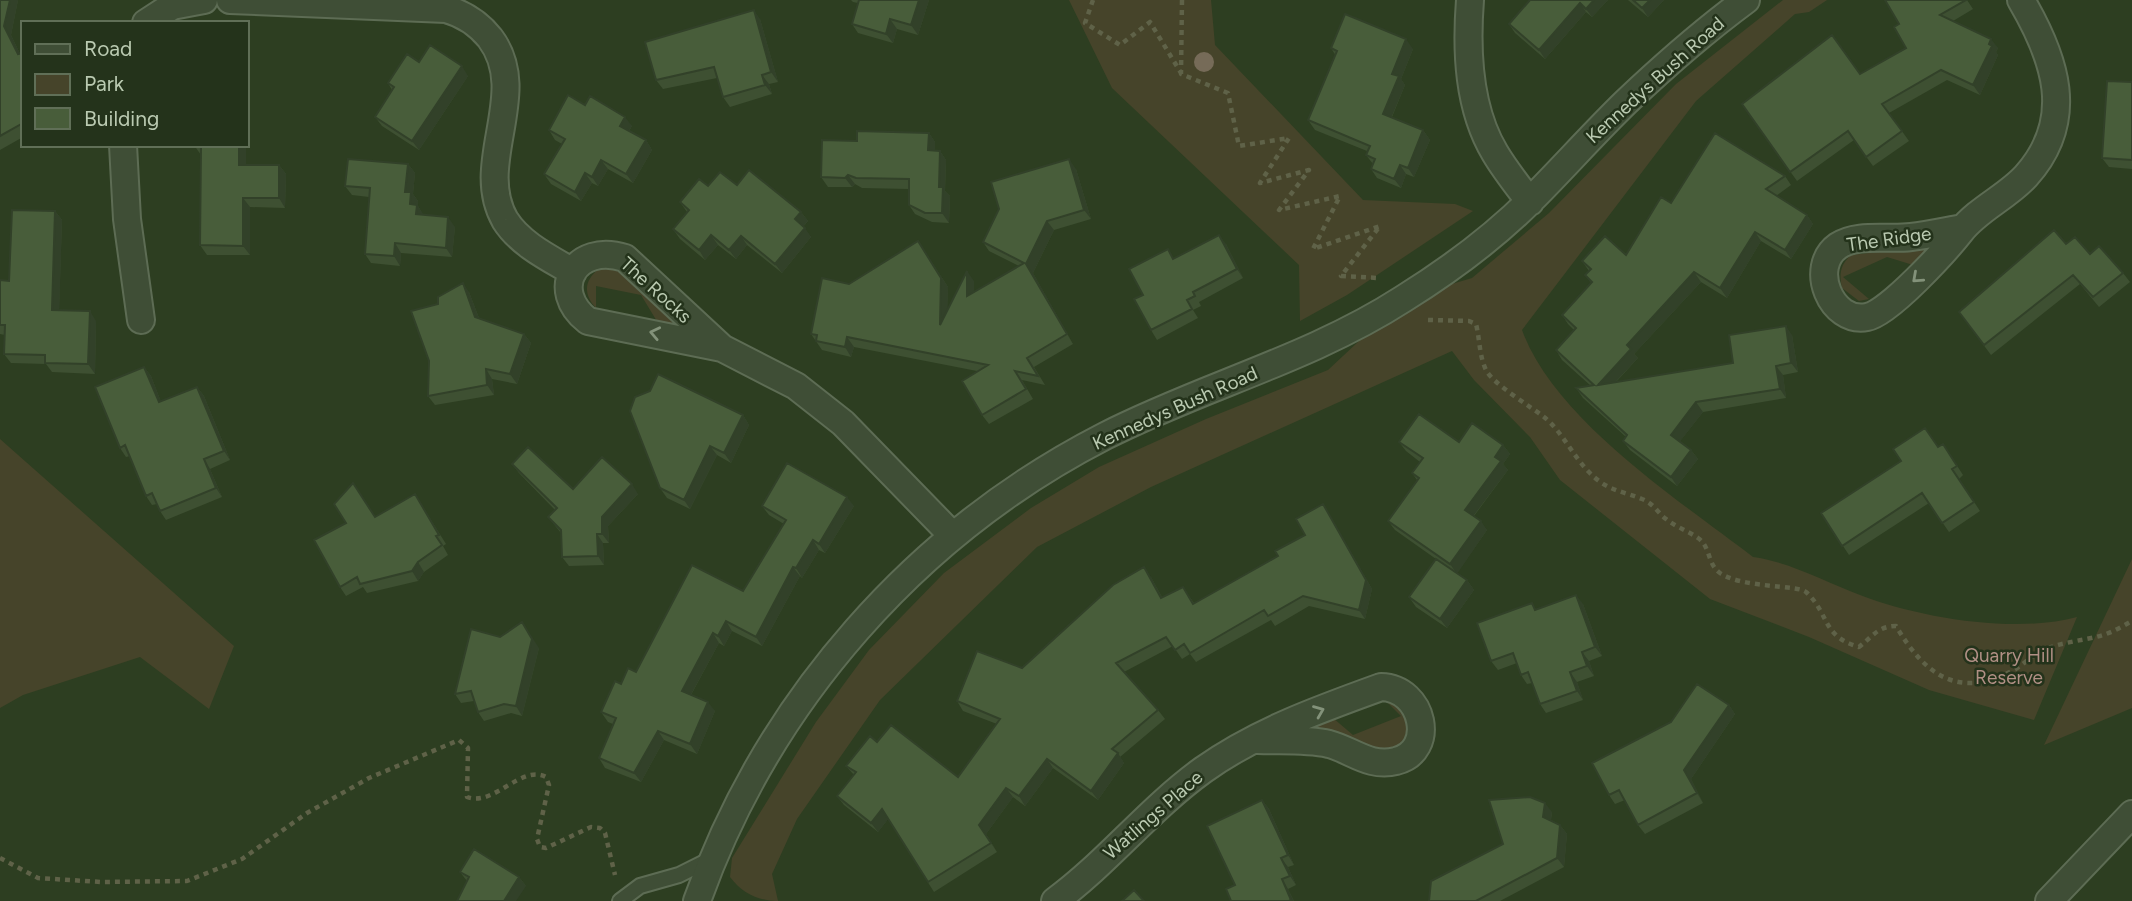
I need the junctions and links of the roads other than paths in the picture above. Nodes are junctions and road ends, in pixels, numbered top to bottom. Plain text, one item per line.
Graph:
1 (204, 0) edge
2 (230, 0) edge
3 (1470, 0) edge
4 (1746, 0) edge
5 (2021, 0) edge
6 (149, 21) edge
7 (123, 147) edge
8 (1530, 202) junction
9 (1963, 228) junction
10 (573, 272) junction
11 (141, 320) dead end
12 (722, 348) junction
13 (953, 536) junction
14 (1258, 740) junction
15 (2132, 814) edge
16 (712, 859) junction
17 (622, 898) edge
18 (701, 900) edge
19 (1055, 901) edge
20 (2049, 901) edge

1 - 6 street
2 - 10 street
3 - 8 street
4 - 8 street, Kennedys Bush Road
5 - 9 street, The Ridge
7 - 11 street
8 - 13 street, Kennedys Bush Road
9 -> 9 street, The Ridge
10 - 12 street, The Rocks
12 -> 10 street, The Rocks
12 - 13 street, The Rocks
13 - 16 street, Kennedys Bush Road
14 -> 14 street, Watlings Place
14 - 19 street, Watlings Place
15 - 20 street
16 - 17 lane
16 - 18 street, Kennedys Bush Road

